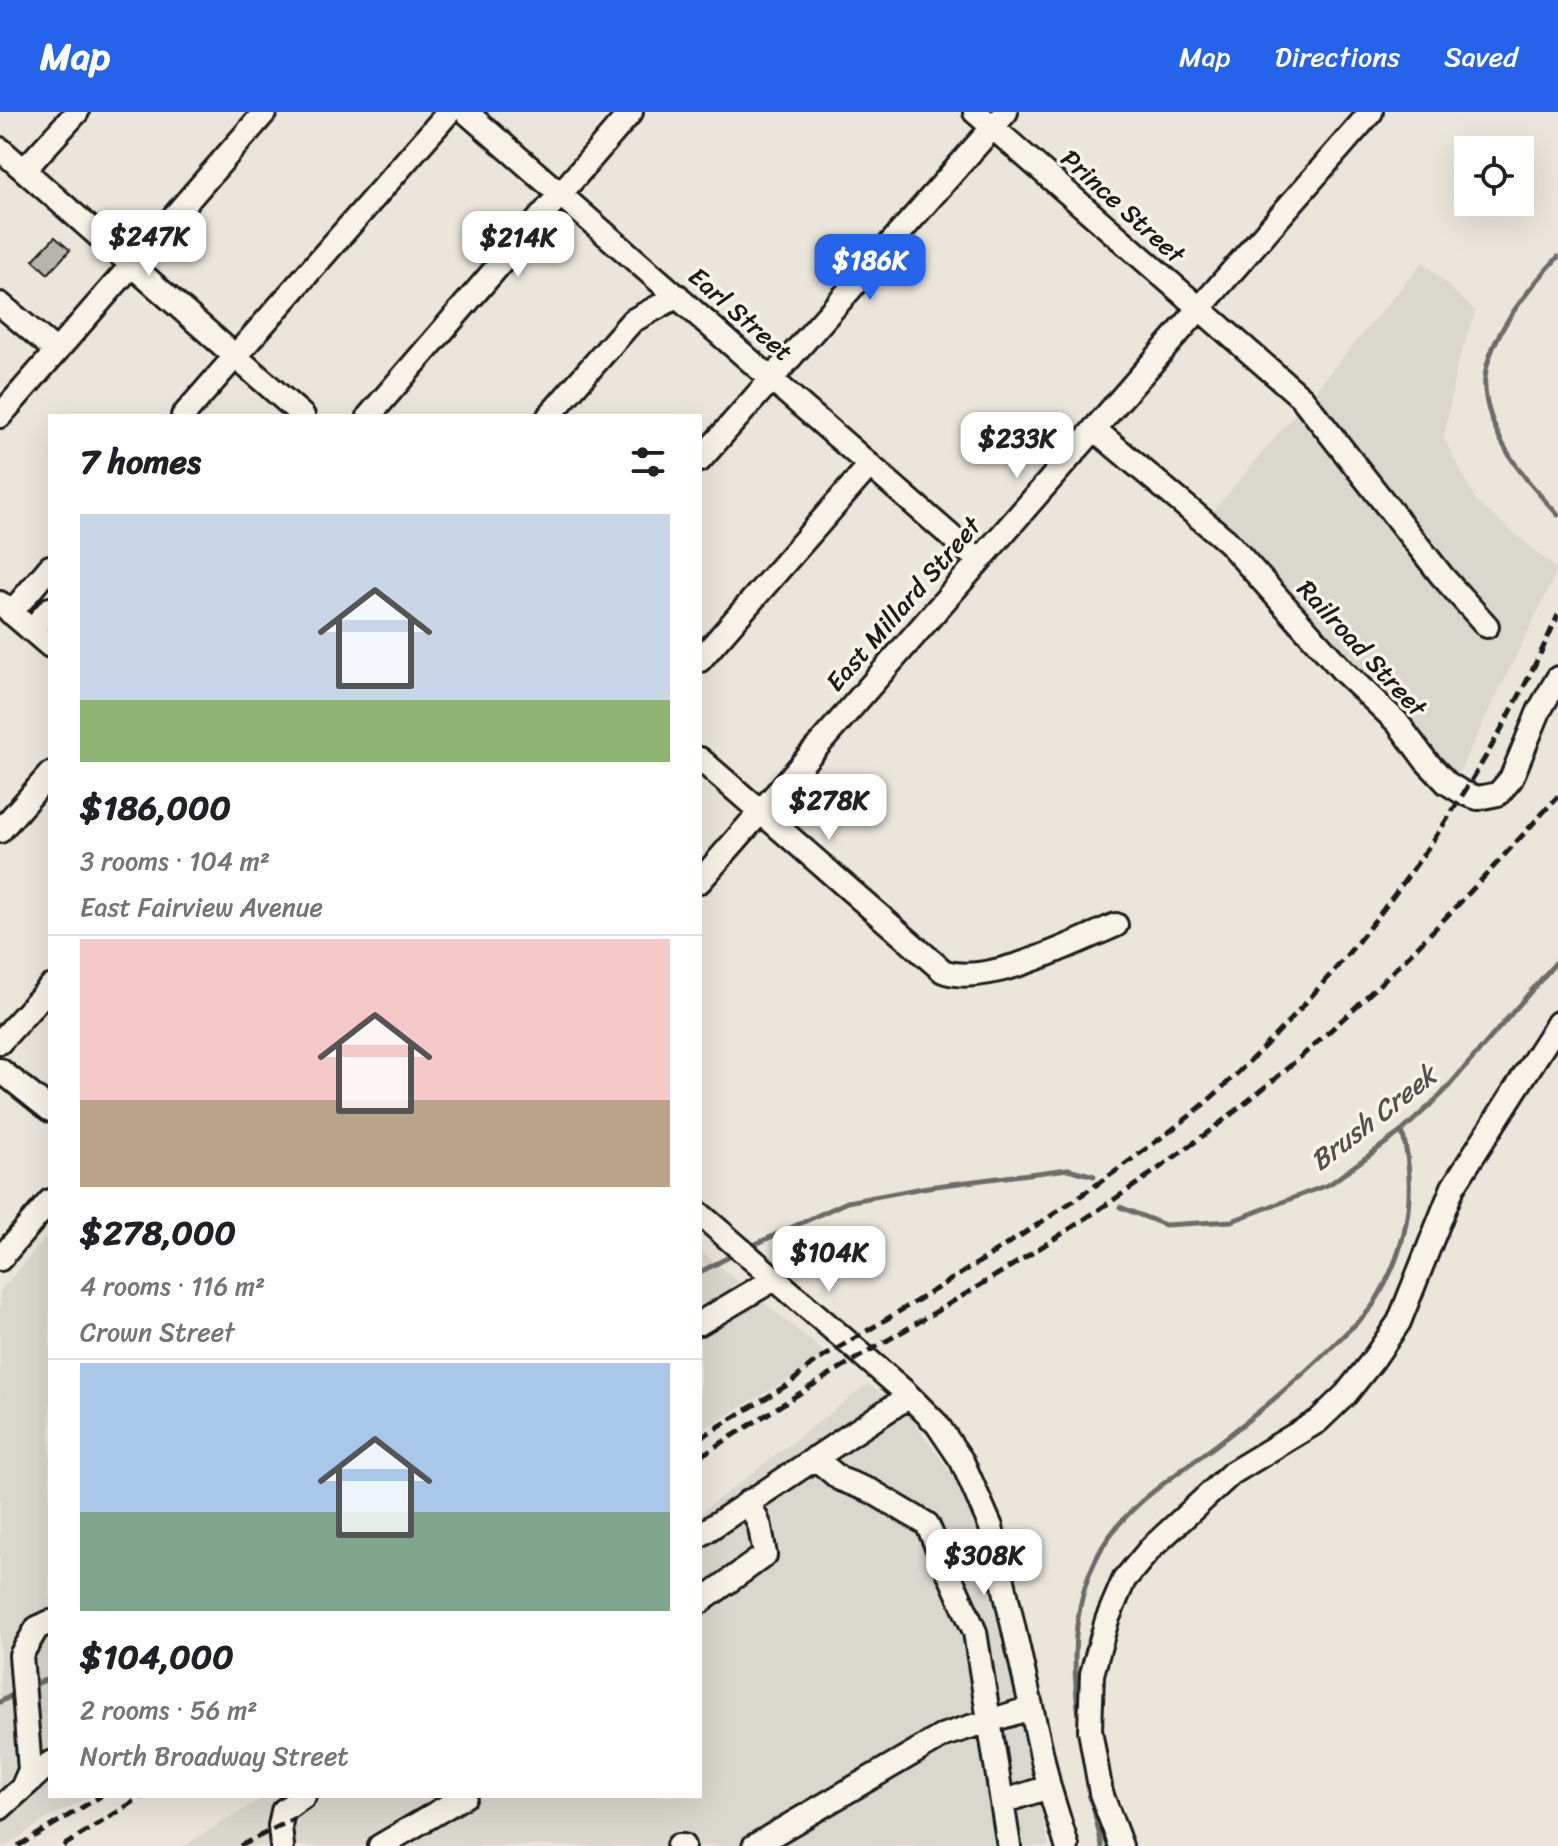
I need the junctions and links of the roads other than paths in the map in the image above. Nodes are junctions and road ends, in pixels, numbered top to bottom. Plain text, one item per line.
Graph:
1 (77, 112) edge
2 (265, 112) edge
3 (449, 112) edge
4 (466, 112) edge
5 (631, 112) edge
6 (975, 112) edge
7 (1371, 112) edge
8 (999, 120) edge
9 (0, 149) edge
10 (24, 170) junction
11 (561, 195) junction
12 (131, 264) junction
13 (678, 296) junction
14 (0, 304) edge
15 (1198, 310) junction
16 (56, 351) junction
17 (235, 356) junction
18 (773, 378) junction
19 (185, 414) edge
20 (301, 414) edge
21 (371, 414) edge
22 (551, 414) edge
23 (0, 416) edge
24 (1094, 429) junction
25 (702, 458) edge
26 (870, 465) junction
27 (978, 560) junction
28 (48, 569) edge
29 (5, 608) edge
30 (48, 611) edge
31 (1487, 626) dead end
32 (31, 630) junction
33 (48, 644) edge
34 (702, 658) edge
35 (1558, 678) edge
36 (702, 761) edge
37 (48, 776) edge
38 (760, 812) junction
39 (0, 831) edge
40 (702, 879) edge
41 (1116, 925) dead end
42 (48, 989) edge
43 (1558, 1023) edge
44 (0, 1042) edge
45 (0, 1070) edge
46 (48, 1108) edge
47 (48, 1203) edge
48 (702, 1216) edge
49 (0, 1259) edge
50 (769, 1272) junction
51 (702, 1322) edge
52 (909, 1396) junction
53 (815, 1458) junction
54 (749, 1501) junction
55 (702, 1534) edge
56 (702, 1601) edge
57 (48, 1623) edge
58 (1031, 1708) junction
59 (989, 1720) junction
60 (48, 1765) edge
61 (23, 1786) junction
62 (1049, 1787) junction
63 (301, 1798) edge
64 (462, 1798) edge
65 (1002, 1802) junction
66 (0, 1808) edge
67 (282, 1846) edge
68 (380, 1846) edge
69 (754, 1846) edge
70 (1009, 1846) edge
71 (1067, 1846) edge
72 (1121, 1846) edge

1 - 10 street
2 - 12 street
3 - 17 street
4 - 11 street, Earl Street
5 - 11 street
6 - 8 street, Prince Street
7 - 15 street, East Millard Street
8 - 15 street, Prince Street
8 - 18 street
9 - 10 street
10 - 12 street
11 - 13 street, Earl Street
11 - 21 street
12 - 16 street
12 - 17 street
13 - 18 street, Earl Street
13 - 22 street
14 - 16 street
15 - 24 street, East Millard Street
15 - 31 street, Prince Street
16 - 23 street
17 - 19 street
17 - 20 street
18 - 25 street
18 - 26 street, Earl Street
24 - 27 street, East Millard Street
24 - 35 street, Railroad Street
26 - 27 street, Earl Street
26 - 34 street
27 - 38 street, East Millard Street
28 - 29 street
29 - 32 street
30 - 32 street
32 - 33 street
36 - 38 street
37 - 39 street
38 - 40 street, East Millard Street
38 - 41 street
42 - 44 street
43 - 72 street
45 - 46 street
47 - 49 street
48 - 50 street
50 - 51 street
50 - 52 street
52 - 53 street
52 - 58 street
53 - 54 street
53 - 59 street
54 - 55 street
54 - 56 street
57 - 61 street
58 - 59 street
58 - 62 street
59 - 65 street
59 - 69 street
60 - 61 street
61 - 66 street
62 - 65 street
62 - 71 street
63 - 67 street
64 - 68 street
65 - 70 street

